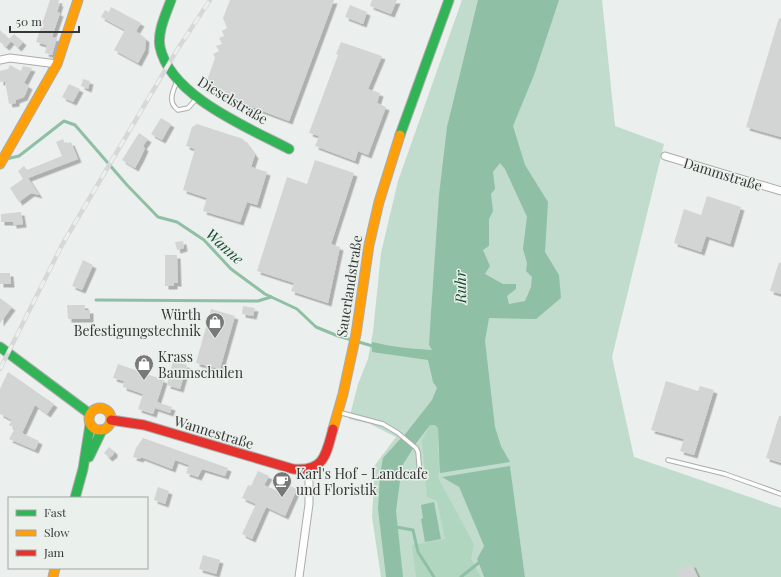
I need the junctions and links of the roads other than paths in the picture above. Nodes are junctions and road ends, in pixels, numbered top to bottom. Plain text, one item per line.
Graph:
1 (78, 0) edge
2 (171, 0) edge
3 (448, 0) edge
4 (0, 60) edge
5 (57, 64) junction
6 (178, 80) junction
7 (198, 97) junction
8 (288, 149) dead end
9 (665, 156) dead end
10 (0, 164) edge
11 (781, 191) edge
12 (0, 347) edge
13 (338, 412) junction
14 (90, 414) junction
15 (111, 420) junction
16 (90, 425) junction
17 (102, 430) junction
18 (668, 460) dead end
19 (83, 469) junction
20 (309, 469) junction
21 (420, 474) dead end
22 (781, 494) edge
23 (75, 497) edge
24 (299, 577) edge

1 - 5 street
2 - 6 street, Dieselstraße
3 - 13 street, Sauerlandstraße
4 - 5 street
5 - 10 street
6 - 7 street, Dieselstraße
6 - 7 lane
7 - 8 street, Dieselstraße
9 - 11 street, Dammstraße
12 - 14 street
13 - 20 street, Sauerlandstraße
13 - 21 lane
14 - 15 street
14 - 16 street
15 - 17 street
15 - 20 street, Wannestraße
16 - 17 street
16 - 19 street
17 - 19 street
18 - 22 lane
19 - 23 street
20 - 24 street

